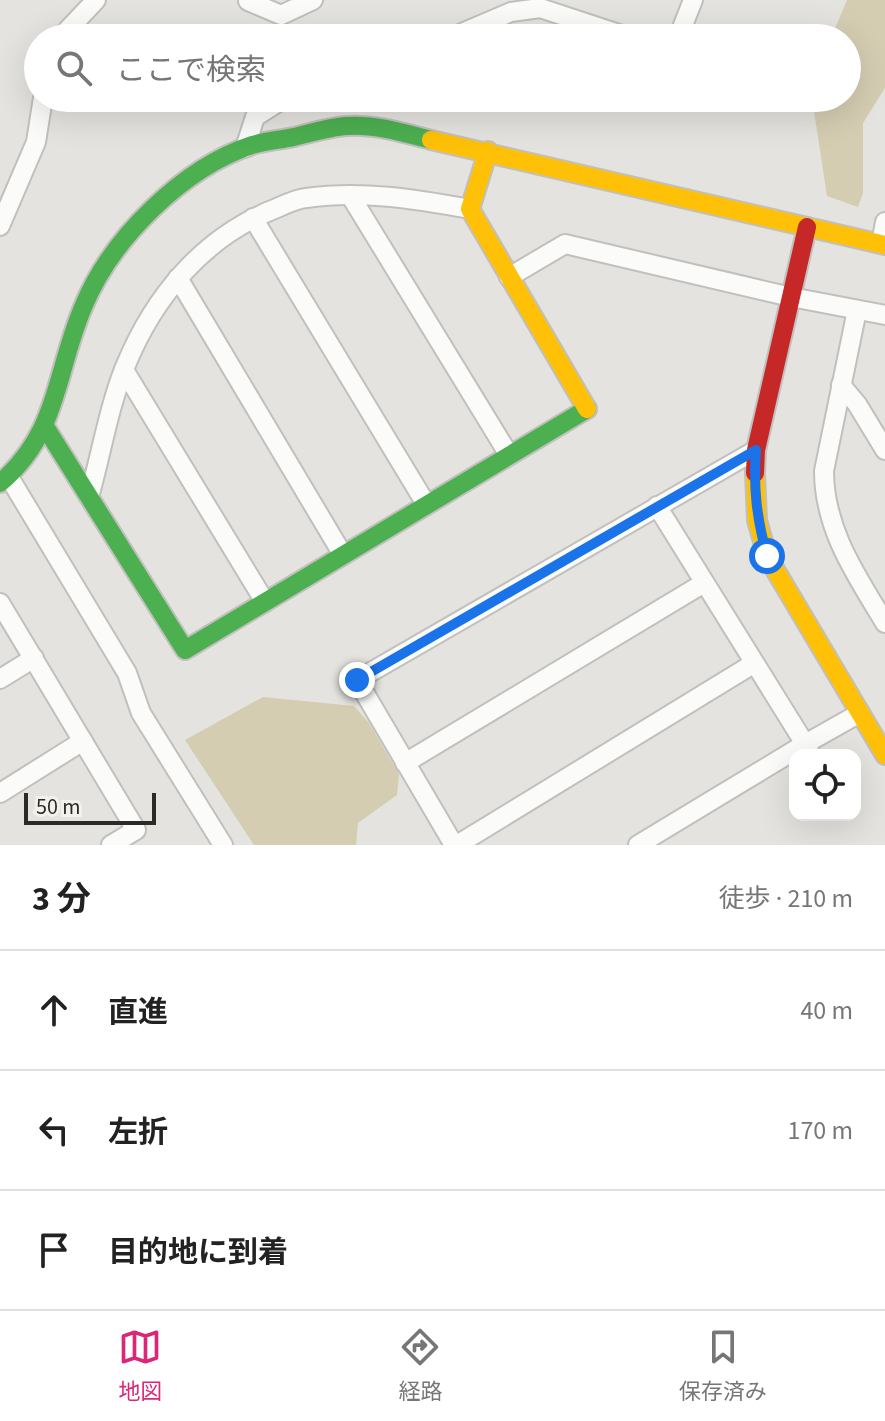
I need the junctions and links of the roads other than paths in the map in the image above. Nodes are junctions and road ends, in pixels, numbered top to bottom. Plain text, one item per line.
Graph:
1 (313, 0) edge
2 (693, 0) edge
3 (91, 1) edge
4 (248, 1) edge
5 (72, 24) edge
6 (483, 24) edge
7 (589, 24) edge
8 (684, 24) edge
9 (41, 112) edge
10 (263, 112) edge
11 (245, 148) junction
12 (488, 151) junction
13 (350, 195) junction
14 (470, 209) junction
15 (253, 218) junction
16 (885, 222) edge
17 (0, 226) edge
18 (807, 227) junction
19 (883, 245) edge
20 (509, 277) junction
21 (178, 278) junction
22 (791, 297) junction
23 (857, 310) junction
24 (885, 315) edge
25 (124, 370) junction
26 (841, 385) junction
27 (44, 425) junction
28 (756, 450) junction
29 (885, 450) edge
30 (509, 455) junction
31 (5, 480) edge
32 (89, 497) junction
33 (426, 504) junction
34 (657, 506) junction
35 (343, 555) junction
36 (704, 583) junction
37 (265, 602) junction
38 (0, 603) edge
39 (885, 623) edge
40 (34, 658) junction
41 (753, 664) junction
42 (0, 679) edge
43 (860, 713) junction
44 (83, 741) junction
45 (807, 749) edge
46 (809, 749) edge
47 (885, 755) edge
48 (789, 761) edge
49 (405, 763) junction
50 (0, 793) edge
51 (141, 837) edge
52 (111, 845) edge
53 (223, 845) edge
54 (456, 845) edge
55 (638, 845) edge

1 - 4 street
2 - 8 street
3 - 5 street
6 - 7 street
9 - 17 street
10 - 11 street
11 - 12 street
11 - 27 street
12 - 14 street
12 - 18 street
13 - 14 street
13 - 15 street
13 - 30 street
14 - 20 street
15 - 21 street
15 - 33 street
16 - 19 street
18 - 19 street
18 - 22 street
20 - 22 street
20 - 30 street
21 - 25 street
21 - 35 street
22 - 23 street
22 - 28 street
23 - 24 street
23 - 26 street
25 - 32 street
25 - 37 street
26 - 29 street
26 - 39 street
27 - 31 street
27 - 32 street
28 - 34 street
28 - 43 street
30 - 33 street
31 - 53 street
32 - 37 street
33 - 35 street
34 - 36 street
34 - 49 street
35 - 37 street
36 - 41 street
36 - 49 street
38 - 40 street
40 - 42 street
40 - 44 street
41 - 45 street
41 - 54 street
43 - 46 street
43 - 47 street
44 - 50 street
44 - 51 street
48 - 55 street
49 - 54 street
51 - 52 street

